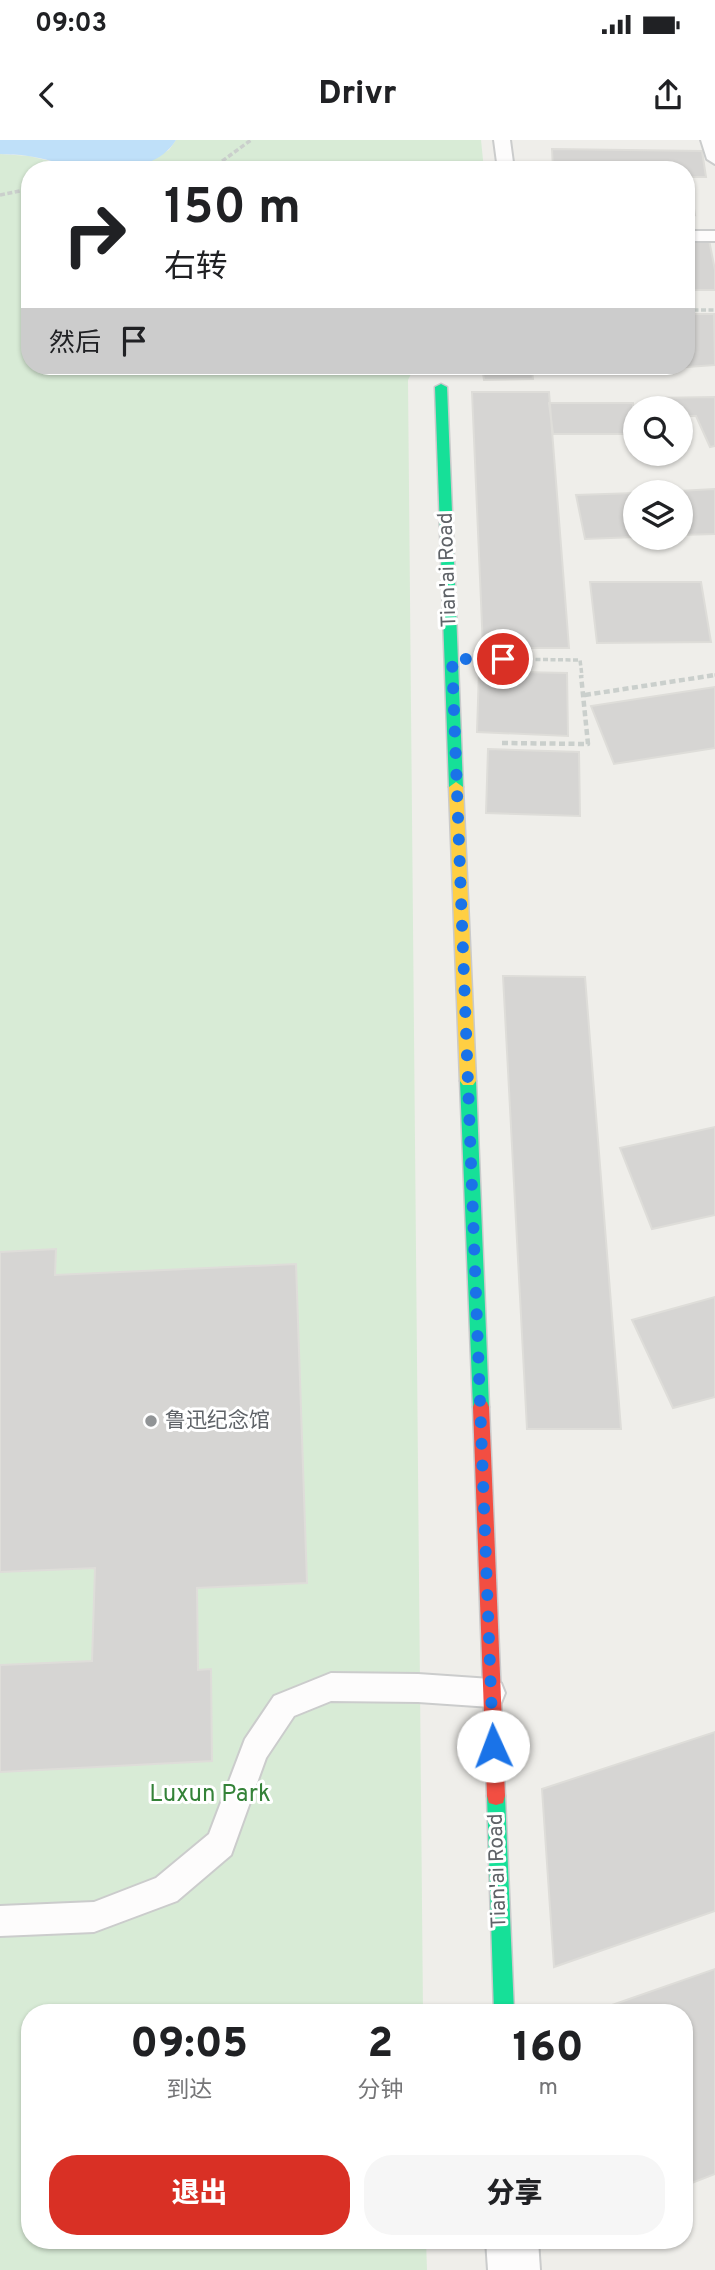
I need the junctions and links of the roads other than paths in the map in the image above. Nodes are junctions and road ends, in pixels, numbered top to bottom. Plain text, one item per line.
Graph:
1 (502, 140) edge
2 (709, 140) edge
3 (715, 159) edge
4 (505, 161) edge
5 (695, 236) edge
6 (715, 236) edge
7 (441, 387) dead end
8 (491, 1693) junction
9 (0, 1921) edge
10 (503, 2004) edge
11 (513, 2249) edge
12 (514, 2270) edge

1 - 4 lane
2 - 3 lane
5 - 6 lane
7 - 8 street, Tian'ai Road
8 - 9 lane
8 - 10 street, Tian'ai Road
11 - 12 street

